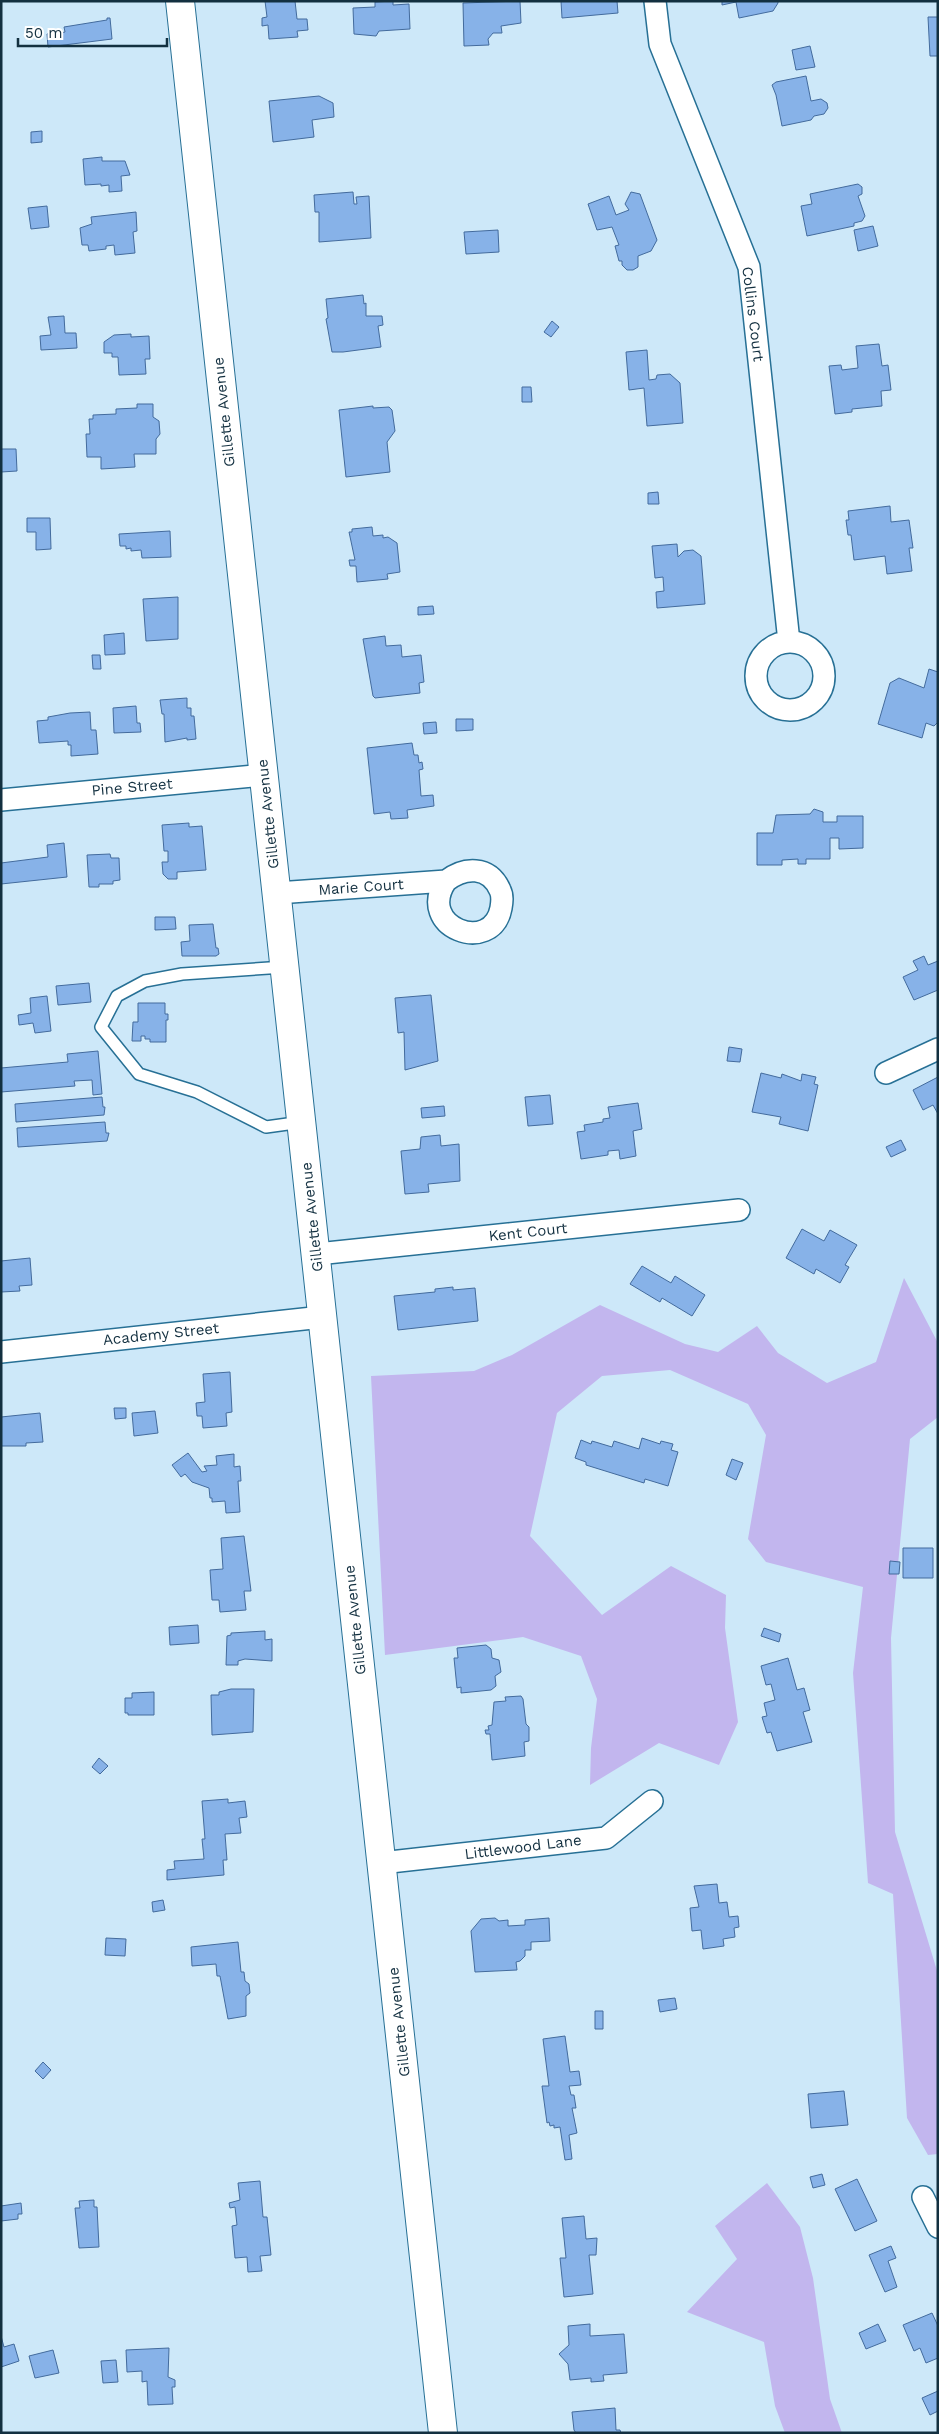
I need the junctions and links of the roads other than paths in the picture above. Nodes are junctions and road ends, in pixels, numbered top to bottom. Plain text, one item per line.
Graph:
1 (180, 1) edge
2 (655, 1) edge
3 (789, 642) dead end
4 (264, 775) junction
5 (1, 800) edge
6 (446, 881) dead end
7 (277, 893) junction
8 (285, 966) junction
9 (938, 1050) edge
10 (886, 1073) dead end
11 (302, 1122) junction
12 (738, 1210) dead end
13 (316, 1254) junction
14 (322, 1317) junction
15 (1, 1352) edge
16 (652, 1800) dead end
17 (381, 1863) junction
18 (923, 2197) dead end
19 (938, 2227) edge
20 (443, 2433) edge

1 - 4 street, Gillette Avenue
2 - 3 street, Collins Court
4 - 5 street, Pine Street
4 - 7 street, Gillette Avenue
6 - 7 street, Marie Court
7 - 8 street, Gillette Avenue
8 - 11 street, Gillette Avenue
8 - 11 lane
9 - 10 street
11 - 13 street, Gillette Avenue
12 - 13 street, Kent Court
13 - 14 street, Gillette Avenue
14 - 15 street, Academy Street
14 - 17 street, Gillette Avenue
16 - 17 street, Littlewood Lane
17 - 20 street, Gillette Avenue
18 - 19 street

